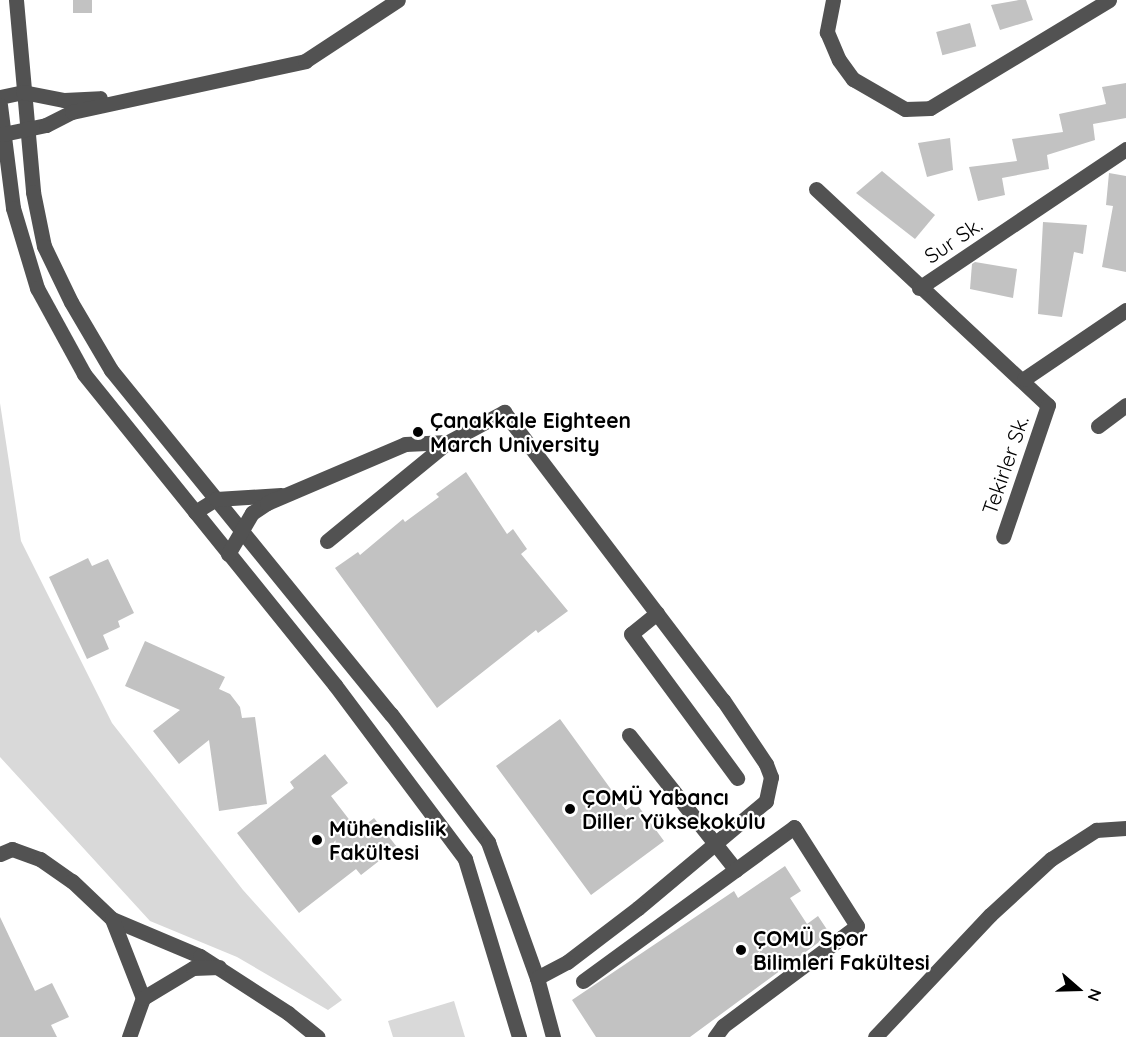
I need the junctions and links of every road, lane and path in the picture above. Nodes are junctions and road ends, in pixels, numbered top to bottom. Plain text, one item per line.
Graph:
1 (16, 0) edge
2 (390, 0) edge
3 (398, 0) edge
4 (833, 0) edge
5 (1109, 0) edge
6 (23, 92) junction
7 (0, 97) edge
8 (0, 105) edge
9 (26, 129) junction
10 (3, 135) junction
11 (1126, 149) edge
12 (816, 189) dead end
13 (919, 288) junction
14 (1126, 310) edge
15 (1024, 379) junction
16 (1126, 405) edge
17 (1098, 426) dead end
18 (448, 442) junction
19 (285, 495) junction
20 (216, 499) junction
21 (195, 512) junction
22 (243, 534) junction
23 (1003, 537) dead end
24 (327, 541) dead end
25 (228, 554) junction
26 (657, 613) junction
27 (629, 735) dead end
28 (737, 778) dead end
29 (1126, 828) edge
30 (718, 845) junction
31 (0, 854) edge
32 (736, 870) junction
33 (112, 919) junction
34 (219, 967) junction
35 (537, 978) junction
36 (583, 981) dead end
37 (143, 998) junction
38 (129, 1037) edge
39 (318, 1037) edge
40 (519, 1037) edge
41 (553, 1037) edge
42 (715, 1037) edge
43 (875, 1037) edge

1 - 6 street
2 - 6 street
3 - 9 street
4 - 5 street
6 - 7 street
6 - 9 street
8 - 10 street
9 - 10 street
9 - 20 street
10 - 21 street
11 - 13 street, Sur Sk.
12 - 13 street
13 - 15 street, Sur Sk.
14 - 15 street
15 - 23 street, Tekirler Sk.
16 - 17 street
18 - 19 street
18 - 24 street
18 - 26 street
19 - 20 street
19 - 22 street
20 - 21 street
20 - 22 street
21 - 25 street
22 - 25 street
22 - 35 street
25 - 40 street
26 - 28 street
26 - 30 street
27 - 30 street
29 - 43 street
30 - 32 street
30 - 35 street
31 - 33 street
32 - 36 street
32 - 42 street
33 - 34 street
33 - 37 street
34 - 37 street
34 - 39 street
35 - 41 street
37 - 38 street

